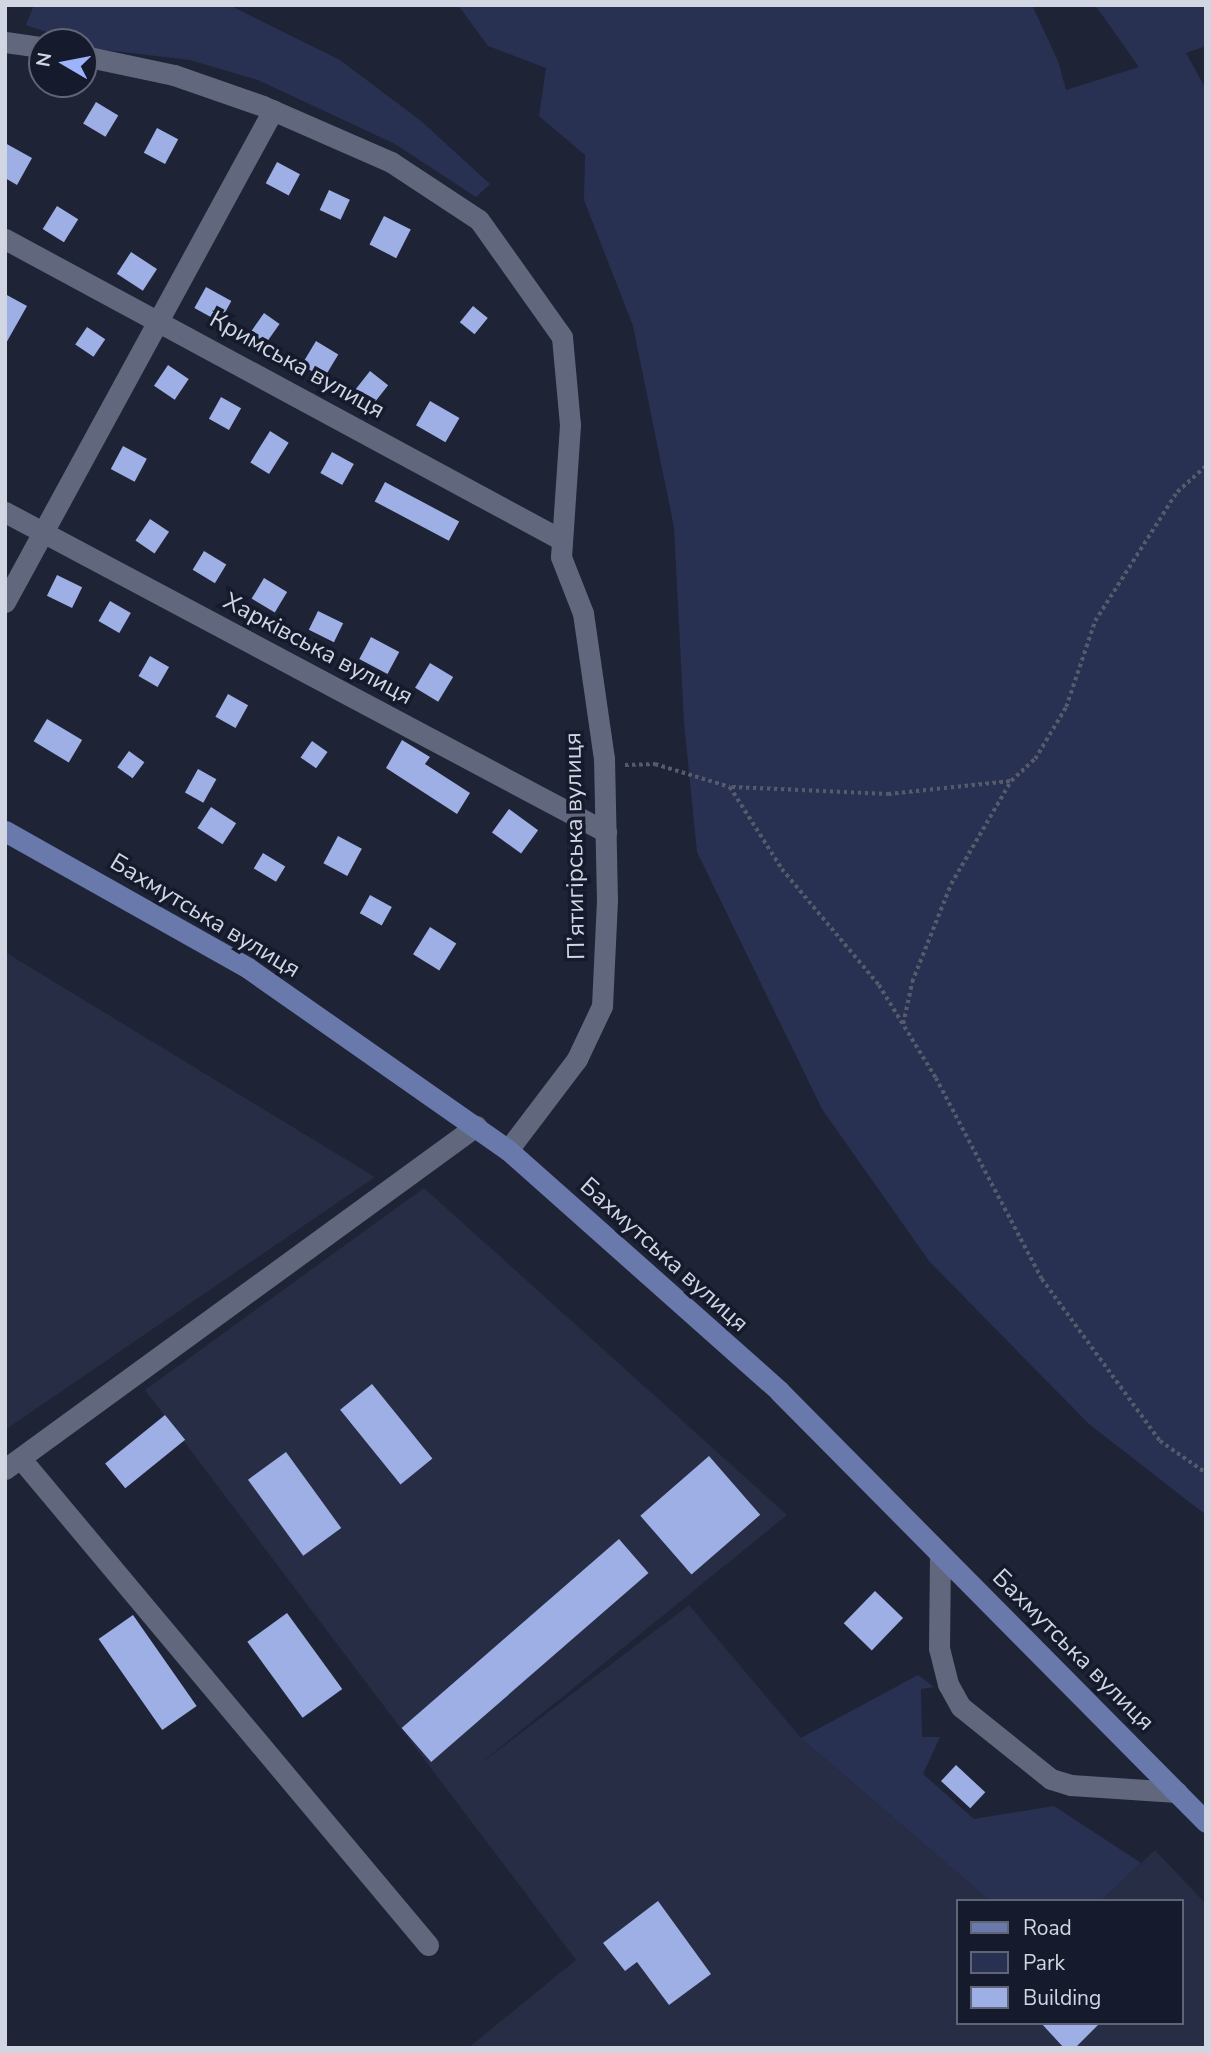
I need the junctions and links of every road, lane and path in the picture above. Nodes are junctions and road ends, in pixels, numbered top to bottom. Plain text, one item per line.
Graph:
1 (5, 42) edge
2 (28, 45) edge
3 (98, 59) edge
4 (273, 110) junction
5 (5, 239) edge
6 (156, 318) junction
7 (1206, 466) edge
8 (5, 512) edge
9 (44, 533) junction
10 (562, 540) junction
11 (5, 602) edge
12 (605, 768) junction
13 (1012, 781) junction
14 (730, 787) junction
15 (5, 831) edge
16 (606, 832) junction
17 (903, 1024) junction
18 (476, 1126) junction
19 (508, 1150) junction
20 (13, 1464) edge
21 (1206, 1473) edge
22 (940, 1555) junction
23 (1177, 1792) junction
24 (1206, 1822) edge
25 (428, 1945) dead end

1 - 2 street
3 - 4 street, П’ятигірська вулиця
4 - 6 street
4 - 10 street, П’ятигірська вулиця
5 - 6 street, Кримська вулиця
6 - 9 street
6 - 10 street, Кримська вулиця
7 - 13 path
8 - 9 street, Харківська вулиця
9 - 11 street
9 - 16 street, Харківська вулиця
10 - 12 street, П’ятигірська вулиця
12 - 14 path
12 - 16 street, П’ятигірська вулиця
13 - 14 path
13 - 17 path
14 - 17 path
15 - 18 main road, Бахмутська вулиця
16 - 19 street, П’ятигірська вулиця
17 - 21 path
18 - 19 main road, Бахмутська вулиця
18 - 20 street
19 - 22 main road, Бахмутська вулиця
20 - 25 street
22 - 23 main road, Бахмутська вулиця
22 - 23 street
23 - 24 main road, Бахмутська вулиця

